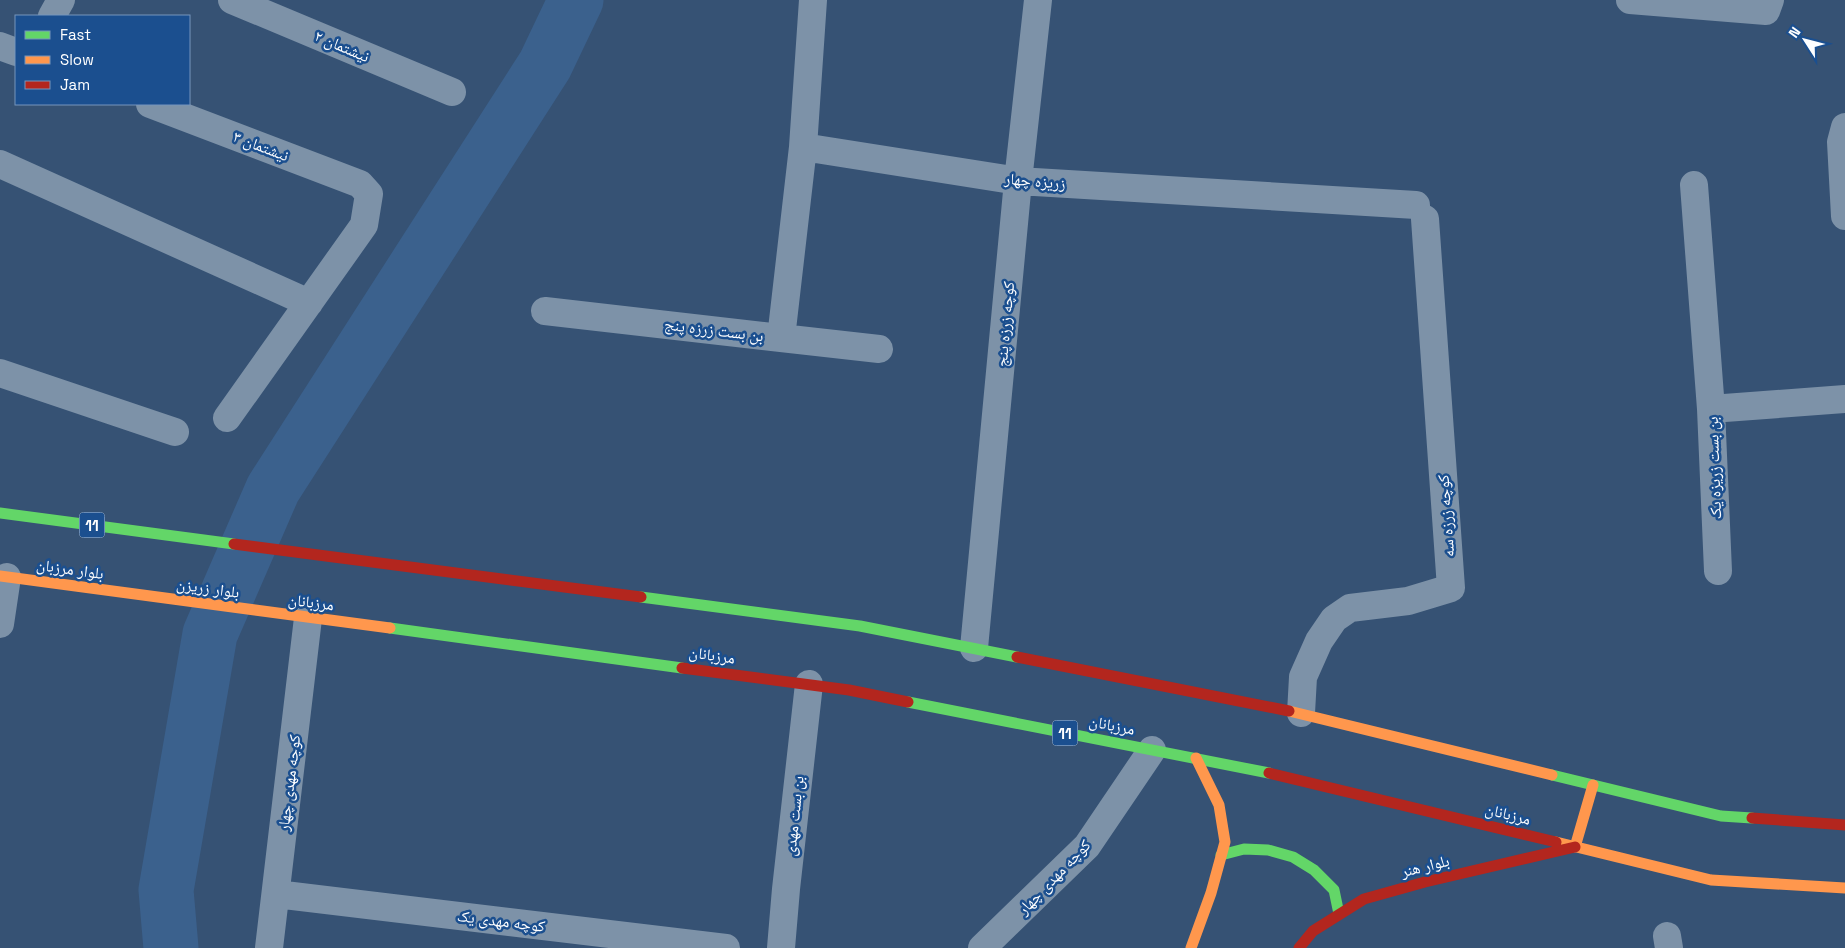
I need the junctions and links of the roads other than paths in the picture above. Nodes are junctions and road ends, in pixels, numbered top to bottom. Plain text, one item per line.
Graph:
1 (60, 0) edge
2 (232, 0) edge
3 (813, 0) edge
4 (1038, 0) edge
5 (1630, 0) edge
6 (1770, 0) edge
7 (52, 15) edge
8 (0, 46) edge
9 (15, 52) edge
10 (452, 92) dead end
11 (153, 105) edge
12 (1845, 127) edge
13 (803, 147) junction
14 (0, 164) edge
15 (1018, 180) junction
16 (1694, 184) dead end
17 (1421, 212) joint
18 (1845, 216) edge
19 (309, 303) junction
20 (546, 311) dead end
21 (781, 338) junction
22 (879, 349) dead end
23 (0, 373) edge
24 (1845, 399) edge
25 (1710, 408) junction
26 (228, 418) dead end
27 (175, 432) dead end
28 (0, 513) edge
29 (1718, 571) dead end
30 (3, 576) edge
31 (135, 595) joint
32 (277, 614) joint
33 (308, 618) junction
34 (0, 624) edge
35 (974, 648) junction
36 (809, 684) junction
37 (1301, 713) junction
38 (1152, 750) junction
39 (1196, 758) junction
40 (1593, 784) junction
41 (1845, 824) edge
42 (1575, 847) junction
43 (1221, 855) junction
44 (1845, 888) edge
45 (276, 894) junction
46 (1339, 914) junction
47 (269, 948) edge
48 (726, 948) edge
49 (781, 948) edge
50 (982, 948) edge
51 (1191, 948) edge
52 (1299, 948) edge

1 - 7 street
2 - 10 street, نيشتمان ۲
3 - 13 street
4 - 15 street, کوچه زرزه پنج
5 - 6 street
8 - 9 street
11 - 19 street, نيشتمان ۳
12 - 18 street
13 - 15 street, زریزه چهار
13 - 21 street, بن بست زرزه پنج
14 - 19 street
15 - 17 street, زریزه چهار
15 - 35 street, کوچه زرزه پنج
16 - 25 street
17 - 37 street, کوچه زرزه سه
19 - 26 street
20 - 21 street, بن بست زرزه پنج
21 - 22 street
23 - 27 street
24 - 25 street, بن بست زریزه یک
25 - 29 street, بن بست زریزه یک
28 - 35 main road, 11
30 - 31 main road, بلوار مرزبان / 11
30 - 34 street
31 - 32 main road, بلوار زریزن / 11
32 - 33 main road, مرزبانان / 11
33 - 36 main road, مرزبانان / 11
33 - 45 street, کوچه مهدی چهار
35 - 37 main road, 11
36 - 38 main road, مرزبانان / 11
36 - 49 street, بن بست مهدی
37 - 40 main road, 11
38 - 39 main road, مرزبانان / 11
38 - 50 street, کوچه مهدی چهار
39 - 42 main road, مرزبانان / 11
39 - 43 main road
40 - 41 main road, 11
40 - 42 main road
42 - 44 main road, مرزبانان / 11
42 - 46 main road, بلوار هنر
43 - 46 main road
43 - 51 main road
45 - 47 street, کوچه مهدی چهار
45 - 48 street, کوچه مهدی یک
46 - 52 main road, بلوار هنر

